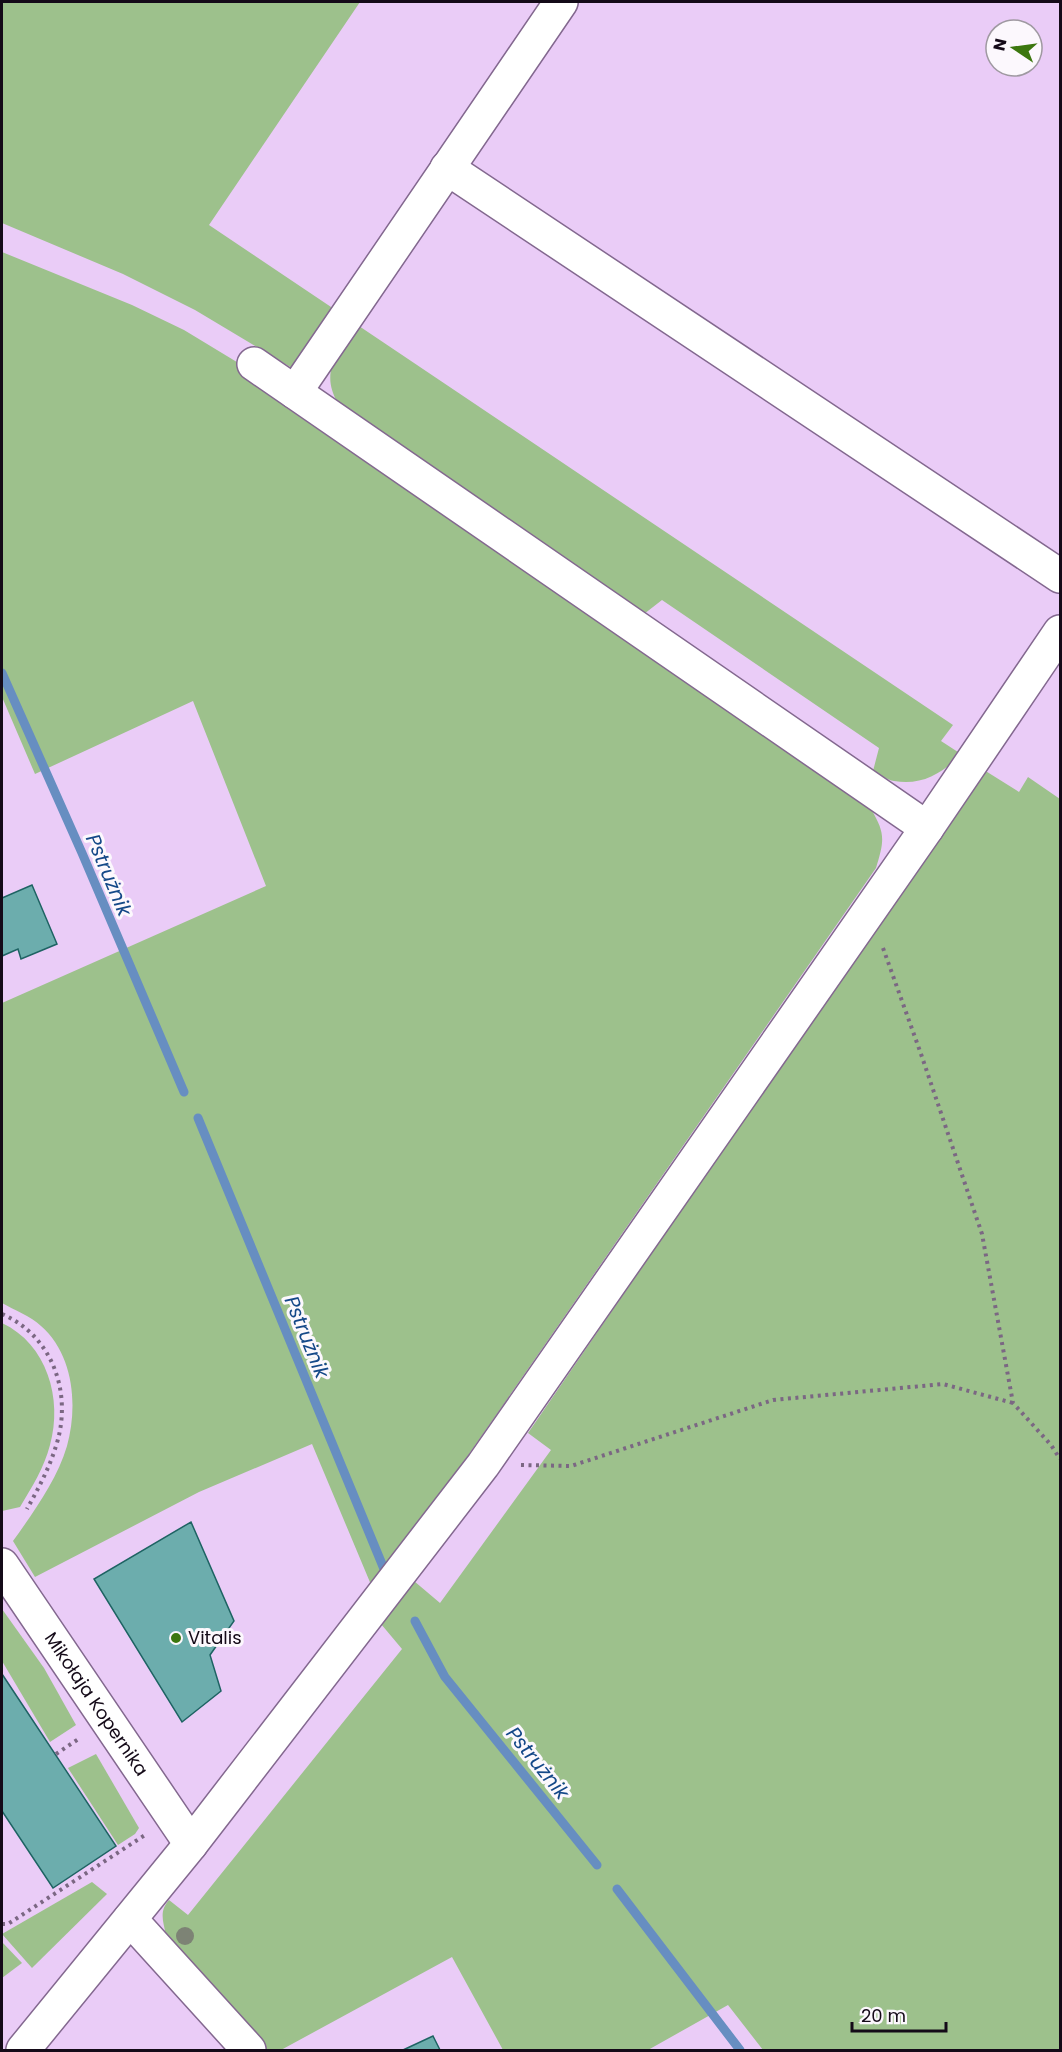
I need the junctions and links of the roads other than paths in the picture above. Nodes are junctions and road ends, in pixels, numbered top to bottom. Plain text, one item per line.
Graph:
1 (561, 2) edge
2 (447, 168) junction
3 (254, 364) dead end
4 (295, 392) junction
5 (1060, 576) edge
6 (1060, 632) edge
7 (927, 828) junction
8 (2, 1565) edge
9 (191, 1845) junction
10 (130, 1919) junction
11 (23, 2050) edge
12 (249, 2050) edge

1 - 2 street
2 - 4 street
2 - 5 street
3 - 4 street
4 - 7 street
6 - 7 street
7 - 9 street
8 - 9 street, Mikołaja Kopernika
9 - 10 street
10 - 11 street
10 - 12 street

